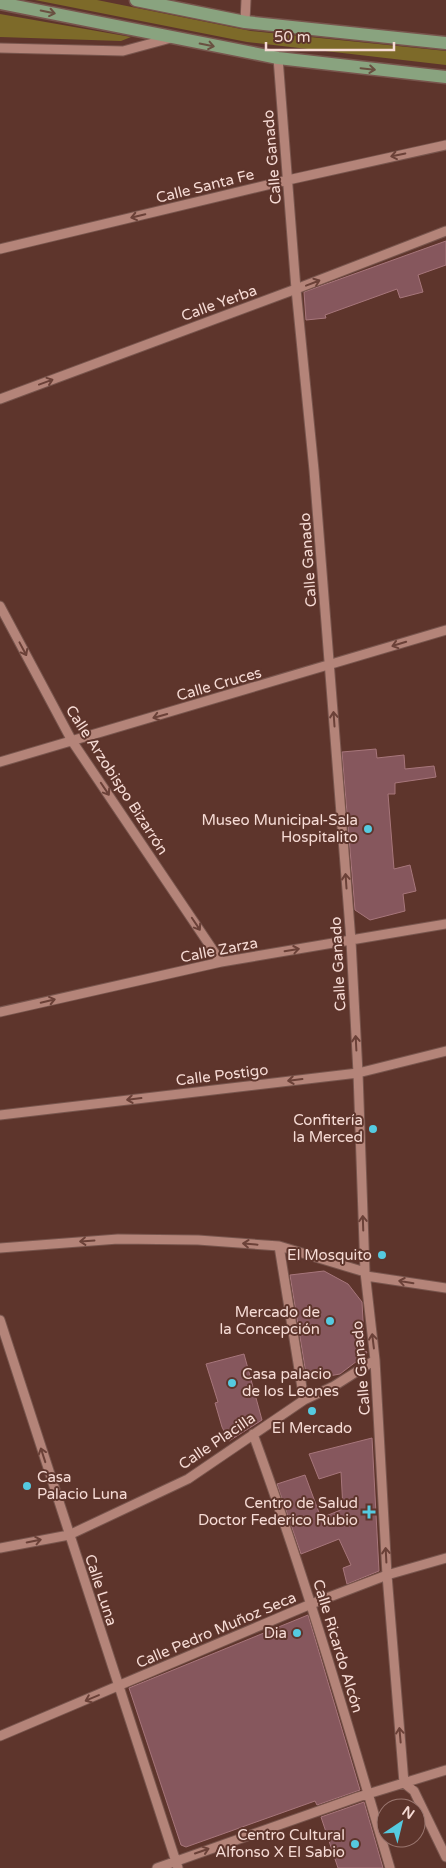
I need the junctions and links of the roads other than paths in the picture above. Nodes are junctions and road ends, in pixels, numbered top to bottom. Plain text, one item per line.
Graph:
1 (136, 0) edge
2 (246, 0) edge
3 (0, 3) edge
4 (244, 22) junction
5 (172, 38) junction
6 (446, 43) edge
7 (0, 48) edge
8 (278, 58) junction
9 (446, 77) edge
10 (446, 145) edge
11 (288, 180) junction
12 (446, 231) edge
13 (0, 249) edge
14 (296, 289) junction
15 (0, 400) edge
16 (0, 606) edge
17 (446, 630) edge
18 (330, 666) junction
19 (72, 741) junction
20 (0, 762) edge
21 (446, 924) edge
22 (351, 941) junction
23 (221, 962) junction
24 (0, 1012) edge
25 (446, 1051) edge
26 (358, 1073) junction
27 (0, 1115) edge
28 (279, 1246) junction
29 (0, 1248) edge
30 (365, 1274) junction
31 (446, 1288) edge
32 (0, 1320) edge
33 (376, 1360) junction
34 (304, 1400) junction
35 (253, 1434) junction
36 (68, 1535) junction
37 (0, 1548) edge
38 (446, 1558) edge
39 (387, 1575) junction
40 (311, 1604) junction
41 (119, 1686) junction
42 (0, 1736) edge
43 (446, 1770) edge
44 (404, 1783) junction
45 (368, 1794) junction
46 (446, 1857) edge
47 (177, 1864) edge
48 (157, 1868) edge
49 (390, 1868) edge

1 - 4 main road
2 - 4 street
3 -> 5 main road
4 - 6 main road
5 - 7 street
5 -> 8 main road
8 -> 9 main road
8 - 11 street, Calle Ganado
10 -> 11 street, Calle Santa Fe
11 -> 13 street, Calle Santa Fe
11 - 14 street, Calle Ganado
14 -> 12 street, Calle Yerba
15 -> 14 street, Calle Yerba
14 - 18 street, Calle Ganado
16 -> 19 street, Calle Arzobispo Bizarrón
17 -> 18 street, Calle Cruces
18 -> 19 street, Calle Cruces
22 -> 18 street, Calle Ganado
19 - 20 street, Calle Cruces
19 -> 23 street, Calle Arzobispo Bizarrón
21 - 22 street, Calle Zarza
23 -> 22 street, Calle Zarza
26 -> 22 street, Calle Ganado
24 -> 23 street, Calle Zarza
25 - 26 street, Calle Postigo
26 -> 27 street, Calle Postigo
30 -> 26 street, Calle Ganado
28 -> 29 street
28 - 30 street
28 - 34 street
31 -> 30 street
33 -> 30 street, Calle Ganado
36 -> 32 street, Calle Luna
33 - 34 street, Calle Placilla
39 -> 33 street, Calle Ganado
34 - 35 street, Calle Placilla
35 - 36 street, Calle Placilla
35 - 40 street, Calle Ricardo Alcón
37 -> 36 street, Calle Placilla
36 - 41 street, Calle Luna
38 - 39 street, Calle Pedro Muñoz Seca
39 - 40 street, Calle Pedro Muñoz Seca
44 -> 39 street, Calle Ganado
40 - 41 street, Calle Pedro Muñoz Seca
40 - 45 street, Calle Ricardo Alcón
41 -> 42 street, Calle Pedro Muñoz Seca
41 - 47 street, Calle Luna
43 - 44 street
44 - 45 street
44 - 46 street
47 -> 45 street
45 - 49 street, Calle Ricardo Alcón
47 - 48 street

